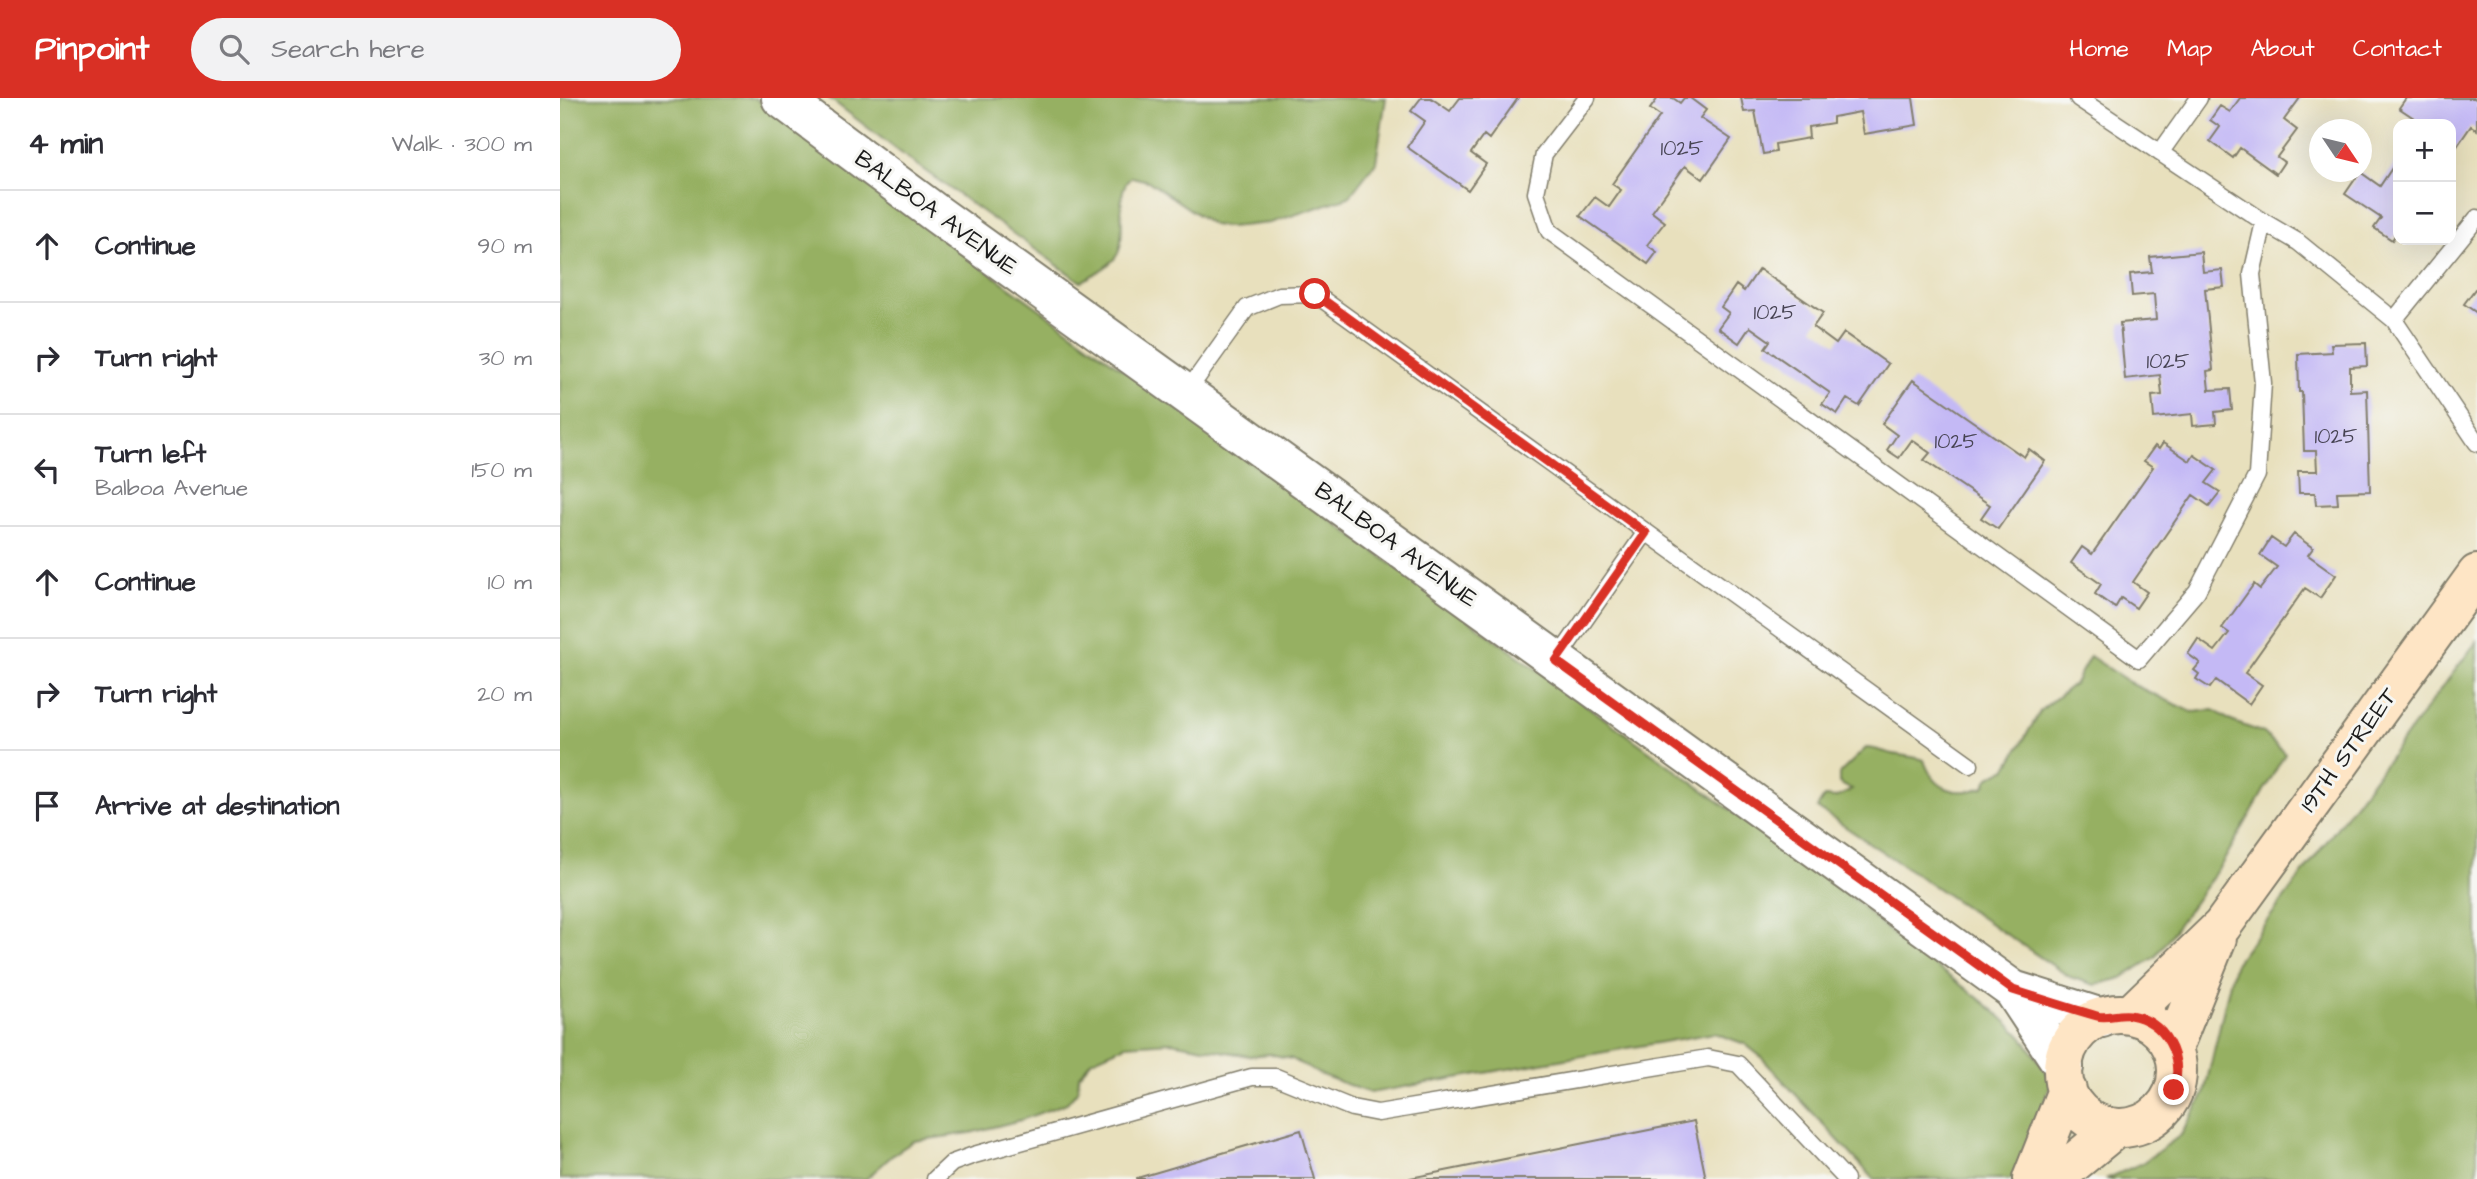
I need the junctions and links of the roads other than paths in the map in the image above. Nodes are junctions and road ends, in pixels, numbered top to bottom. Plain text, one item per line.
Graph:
1 (780, 98) edge
2 (1587, 98) edge
3 (2078, 98) edge
4 (2199, 98) edge
5 (2160, 153) junction
6 (2477, 218) edge
7 (2264, 222) junction
8 (2394, 320) junction
9 (1186, 393) junction
10 (2477, 443) edge
11 (1646, 533) junction
12 (2477, 574) edge
13 (1556, 661) junction
14 (1970, 765) dead end
15 (2222, 926) junction
16 (2013, 990) junction
17 (2116, 1016) junction
18 (2173, 1048) junction
19 (2065, 1079) junction
20 (2116, 1128) junction
21 (934, 1179) edge
22 (1846, 1179) edge
23 (2032, 1179) edge
24 (2054, 1179) edge

1 - 9 street, BALBOA AVENUE
2 - 7 lane
3 - 5 lane
4 - 5 lane
5 - 7 lane
6 - 8 lane
7 - 8 lane
8 - 10 lane
9 - 11 lane
9 - 13 street, BALBOA AVENUE
11 - 13 lane
11 - 14 lane
12 - 15 main road, 19TH STREET
13 - 16 street, BALBOA AVENUE
15 - 17 main road, 19TH STREET
15 - 18 main road, 19TH STREET
16 - 17 street, BALBOA AVENUE
16 - 19 street, BALBOA AVENUE
17 - 18 main road
17 - 19 main road
18 - 20 main road
19 - 20 main road
19 - 23 main road
20 - 24 main road
21 - 22 lane

